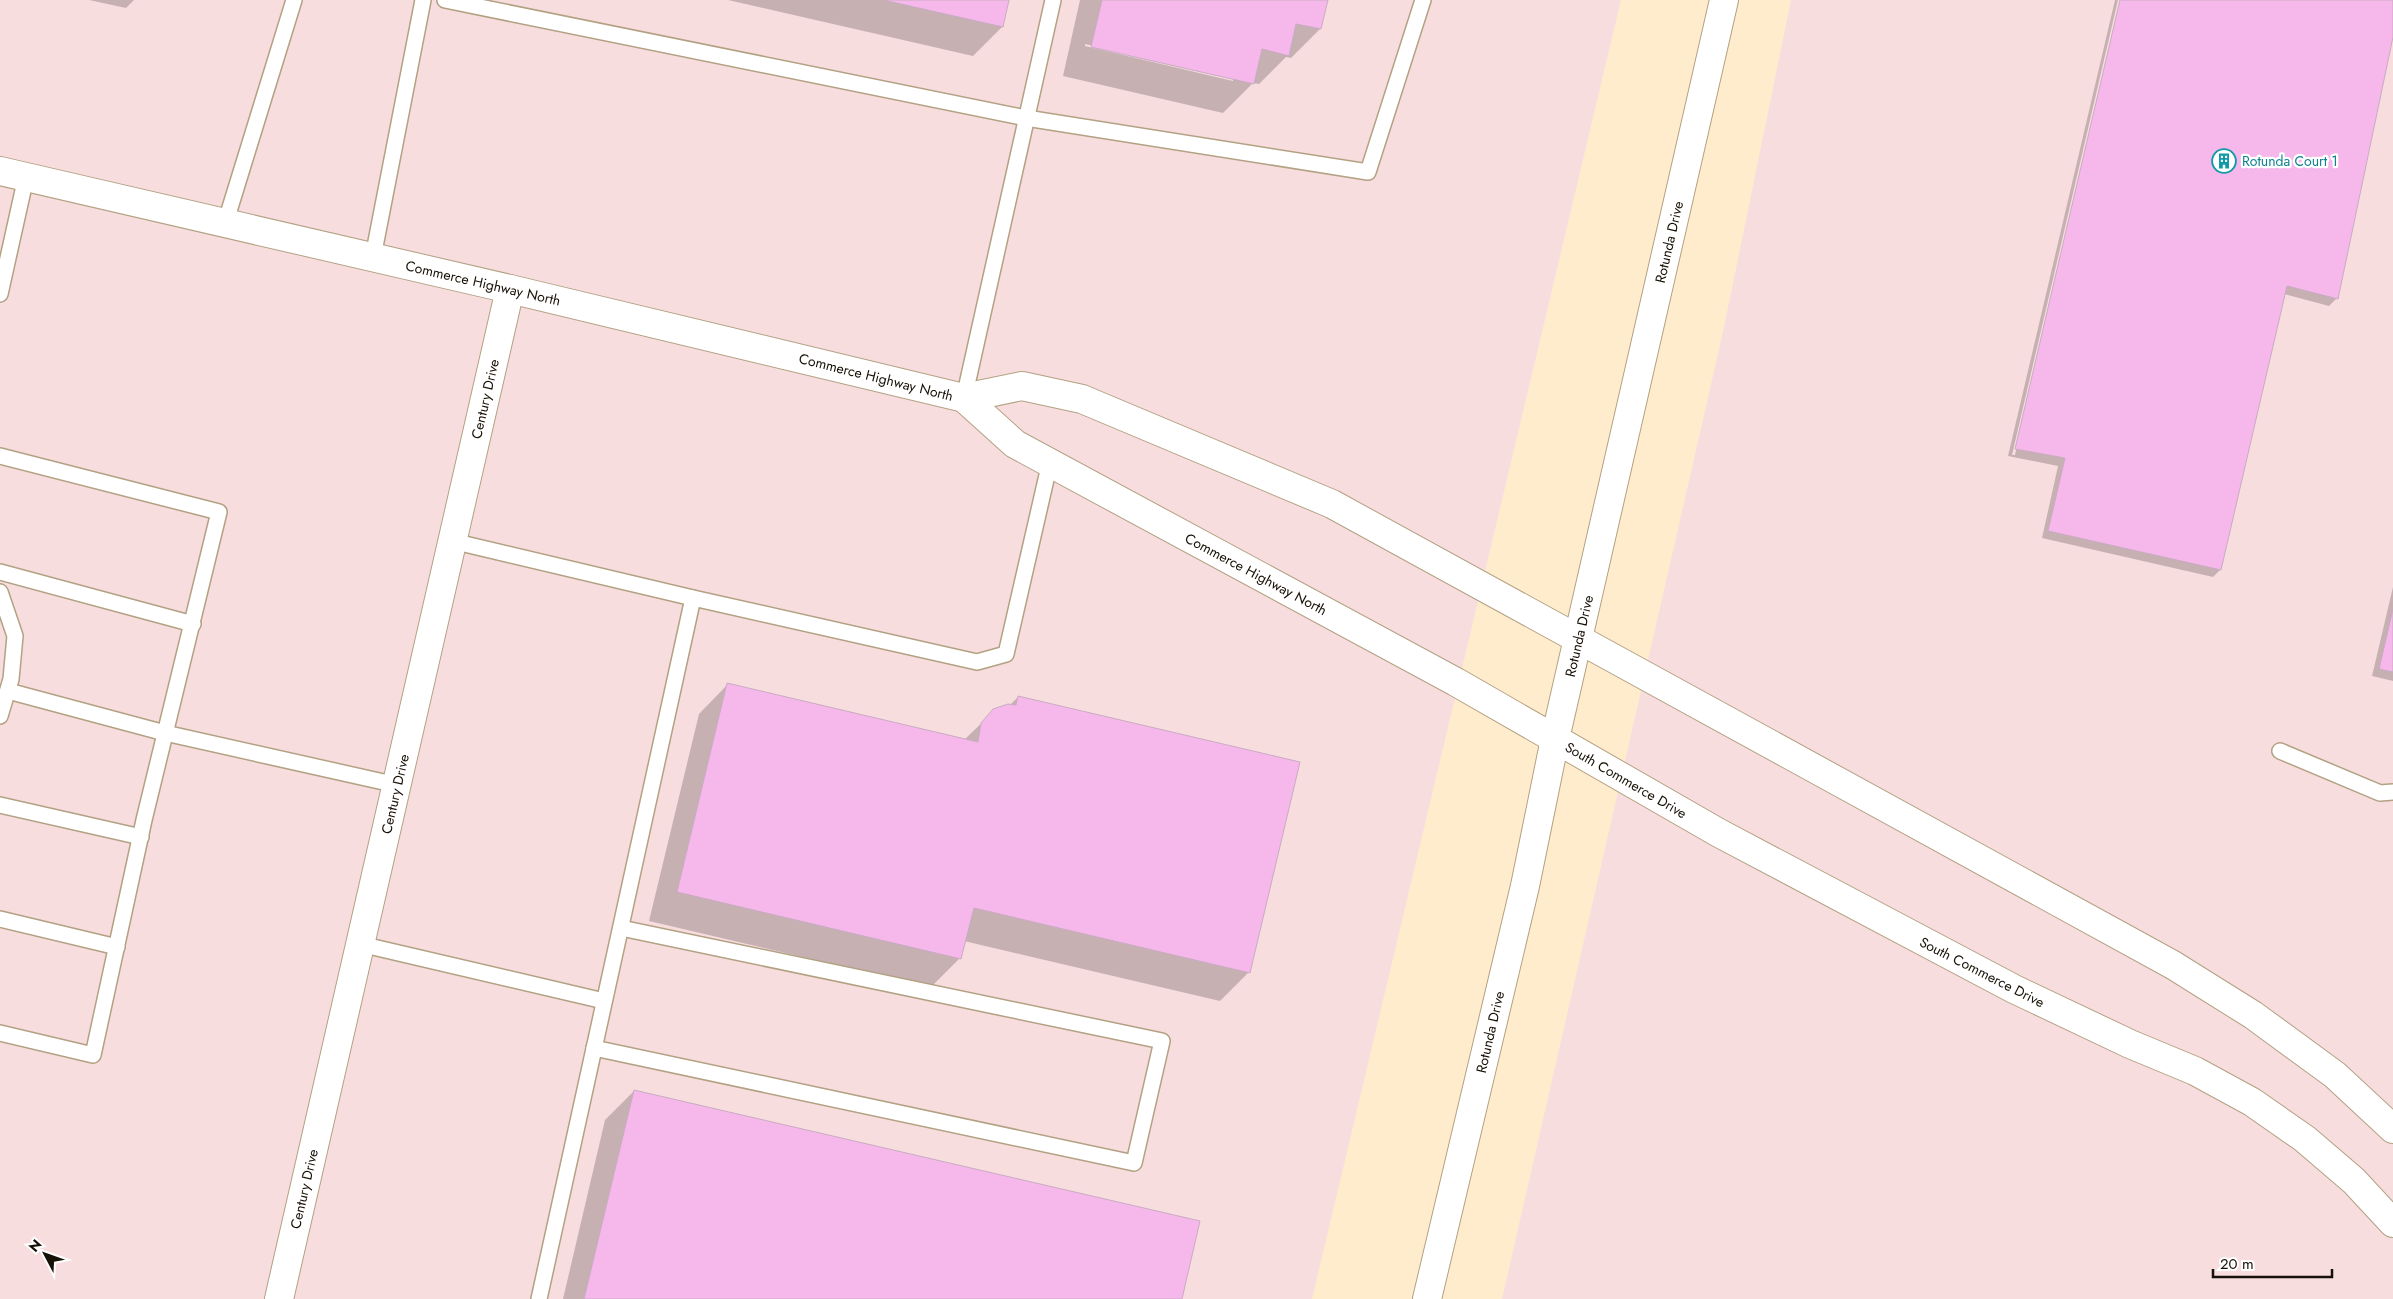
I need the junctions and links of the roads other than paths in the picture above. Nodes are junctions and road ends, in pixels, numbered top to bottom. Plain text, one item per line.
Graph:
1 (294, 0) edge
2 (423, 0) edge
3 (445, 0) edge
4 (1054, 0) edge
5 (1423, 0) edge
6 (1724, 0) edge
7 (1026, 118) junction
8 (0, 171) edge
9 (26, 178) junction
10 (225, 224) junction
11 (373, 257) junction
12 (510, 289) junction
13 (0, 294) edge
14 (964, 398) junction
15 (0, 456) edge
16 (1050, 462) junction
17 (452, 541) junction
18 (0, 572) edge
19 (0, 592) edge
20 (693, 598) junction
21 (192, 624) junction
22 (1578, 640) junction
23 (8, 690) junction
24 (0, 716) edge
25 (165, 733) junction
26 (1555, 739) junction
27 (2280, 751) dead end
28 (397, 785) junction
29 (2393, 792) edge
30 (0, 805) edge
31 (141, 837) junction
32 (0, 919) edge
33 (621, 928) junction
34 (360, 944) junction
35 (117, 947) junction
36 (604, 1001) junction
37 (0, 1033) edge
38 (594, 1048) junction
39 (2393, 1128) edge
40 (2393, 1223) edge
41 (1428, 1292) edge
42 (279, 1299) edge
43 (539, 1299) edge

1 - 10 lane
2 - 11 lane
3 - 7 lane
4 - 7 lane
5 - 7 lane
6 - 22 street, Rotunda Drive
7 - 14 lane
8 - 9 street, Commerce Highway North
9 - 10 street, Commerce Highway North
9 - 13 lane
10 - 11 street, Commerce Highway North
11 - 12 street, Commerce Highway North
12 - 14 street, Commerce Highway North
12 - 17 street, Century Drive
14 - 16 street, Commerce Highway North
14 - 22 street, Commerce Highway North
15 - 21 lane
16 - 20 lane
16 - 26 street, Commerce Highway North
17 - 20 lane
17 - 28 street, Century Drive
18 - 21 lane
19 - 23 lane
20 - 33 lane
21 - 25 lane
22 - 26 street, Rotunda Drive
22 - 39 street
23 - 24 lane
23 - 25 lane
25 - 28 lane
25 - 31 lane
26 - 40 street, South Commerce Drive
26 - 41 street, Rotunda Drive
27 - 29 lane
28 - 34 street, Century Drive
30 - 31 lane
31 - 35 lane
32 - 35 lane
33 - 36 lane
33 - 38 lane
34 - 36 lane
34 - 42 street, Century Drive
35 - 37 lane
36 - 38 lane
38 - 43 lane

